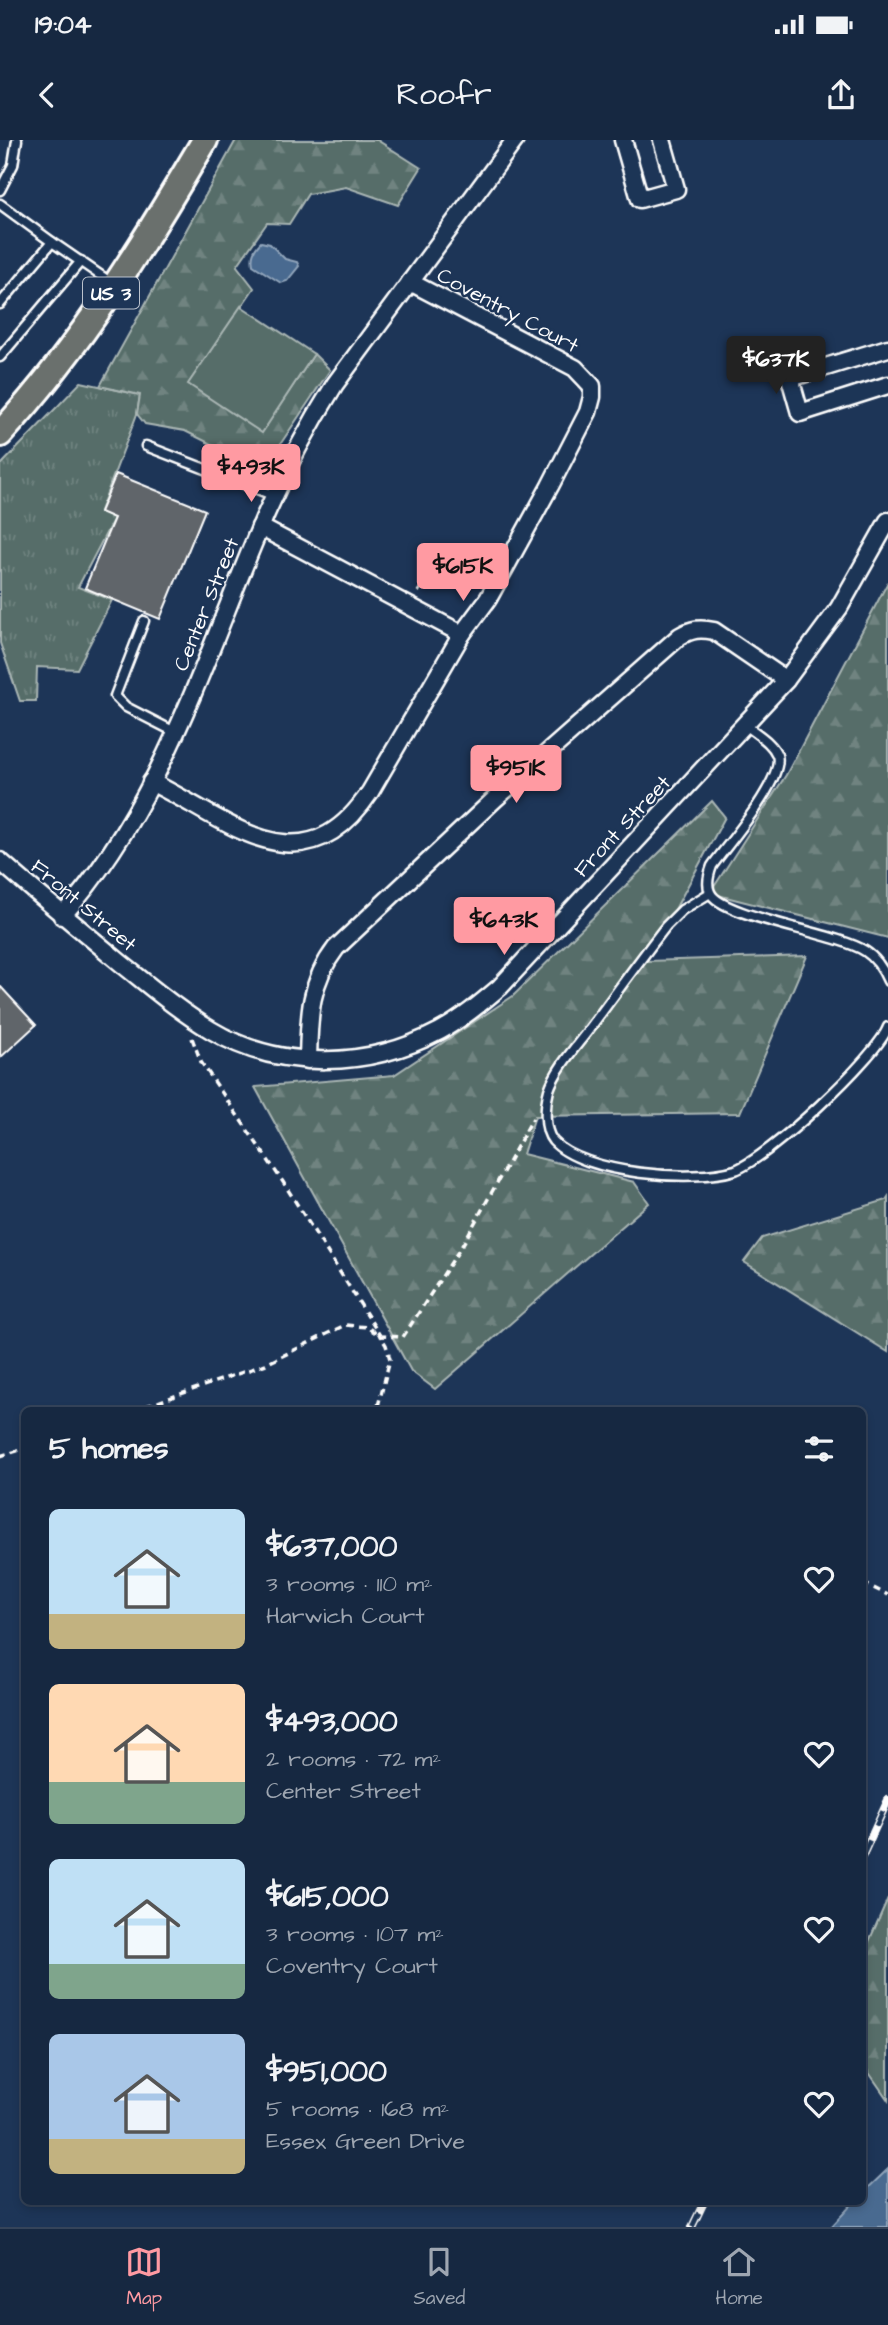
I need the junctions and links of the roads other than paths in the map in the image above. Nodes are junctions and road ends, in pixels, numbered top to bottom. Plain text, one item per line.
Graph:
1 (17, 140) edge
2 (205, 140) edge
3 (515, 140) edge
4 (623, 140) edge
5 (662, 140) edge
6 (0, 190) edge
7 (0, 204) edge
8 (52, 242) junction
9 (80, 261) junction
10 (410, 282) junction
11 (116, 286) junction
12 (0, 304) edge
13 (888, 348) edge
14 (0, 357) edge
15 (888, 385) edge
16 (0, 433) edge
17 (146, 446) dead end
18 (275, 496) junction
19 (888, 521) edge
20 (260, 527) junction
21 (144, 621) dead end
22 (462, 634) junction
23 (786, 680) junction
24 (746, 725) junction
25 (175, 732) junction
26 (151, 782) junction
27 (0, 861) edge
28 (710, 893) junction
29 (62, 916) junction
30 (888, 981) edge
31 (888, 1027) edge
32 (308, 1060) junction

1 - 6 lane
2 - 11 main road, US 3
3 - 10 street, Center Street
4 - 5 street
7 - 8 lane
8 - 9 lane
8 - 12 lane
9 - 11 lane
9 - 14 lane
10 - 18 street, Center Street
10 - 22 street, Coventry Court
11 - 16 main road, US 3
13 - 15 street
17 - 18 lane
18 - 20 street, Center Street
19 - 23 street, Front Street
20 - 22 street
20 - 25 street, Center Street
21 - 25 lane
22 - 26 street, Coventry Court
23 - 24 street, Front Street
23 - 32 street
24 - 28 lane
24 - 32 street, Front Street
25 - 26 street, Center Street
26 - 29 street, Center Street
27 - 29 street, Front Street
28 - 30 lane
28 - 31 lane
29 - 32 street, Front Street

